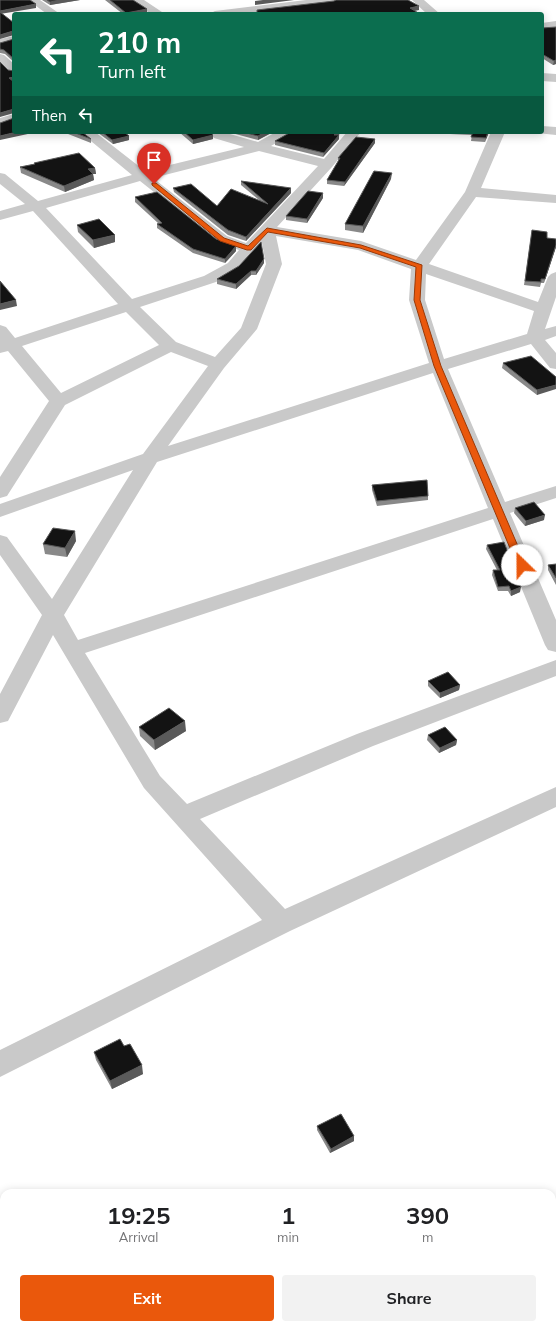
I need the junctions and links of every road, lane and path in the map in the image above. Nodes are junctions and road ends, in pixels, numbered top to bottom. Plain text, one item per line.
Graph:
1 (33, 0) edge
2 (136, 0) edge
3 (333, 0) edge
4 (417, 0) edge
5 (51, 12) edge
6 (155, 12) edge
7 (232, 12) edge
8 (432, 12) edge
9 (556, 24) edge
10 (544, 26) edge
11 (12, 39) edge
12 (0, 42) edge
13 (0, 58) edge
14 (12, 68) edge
15 (544, 77) edge
16 (556, 78) edge
17 (12, 119) edge
18 (0, 122) edge
19 (544, 130) edge
20 (556, 131) edge
21 (90, 134) edge
22 (218, 134) edge
23 (282, 134) edge
24 (352, 134) edge
25 (497, 134) edge
26 (259, 147) junction
27 (327, 164) junction
28 (143, 176) junction
29 (0, 177) edge
30 (472, 192) junction
31 (556, 199) edge
32 (37, 207) junction
33 (0, 216) edge
34 (267, 230) junction
35 (249, 249) junction
36 (419, 266) junction
37 (556, 277) edge
38 (128, 305) junction
39 (543, 309) junction
40 (0, 330) edge
41 (556, 331) edge
42 (534, 336) junction
43 (170, 346) junction
44 (6, 347) edge
45 (218, 364) junction
46 (556, 364) edge
47 (438, 366) junction
48 (58, 401) junction
49 (150, 458) junction
50 (0, 492) edge
51 (556, 492) edge
52 (0, 511) edge
53 (498, 512) junction
54 (0, 541) edge
55 (53, 615) junction
56 (556, 645) edge
57 (72, 650) junction
58 (556, 668) edge
59 (0, 715) edge
60 (556, 796) edge
61 (182, 816) junction
62 (281, 923) junction
63 (0, 1064) edge

1 - 5 street
2 - 6 street
3 - 7 street
4 - 8 street
9 - 10 street
11 - 12 street
13 - 14 street
15 - 16 street
17 - 18 street
19 - 20 street
21 - 28 street
22 - 26 street
23 - 26 street
24 - 27 street
25 - 30 street
26 - 27 street
26 - 28 street
27 - 34 street
28 - 32 street
28 - 35 street
29 - 32 street
30 - 31 street
30 - 36 street
32 - 33 street
32 - 38 street
34 - 35 street
34 - 36 street
34 - 45 street
35 - 38 street
36 - 39 street
36 - 47 street
37 - 39 street
38 - 43 street
38 - 44 street
39 - 42 street
40 - 44 street
41 - 42 street
42 - 46 street
42 - 47 street
43 - 45 street
43 - 48 street
44 - 48 street
45 - 49 street
47 - 49 street
47 - 53 street
48 - 50 street
49 - 52 street
49 - 55 street
51 - 53 street
53 - 56 street
53 - 57 street
54 - 55 street
55 - 57 street
55 - 59 street
57 - 61 street
58 - 61 street
60 - 62 street
61 - 62 street
62 - 63 street

